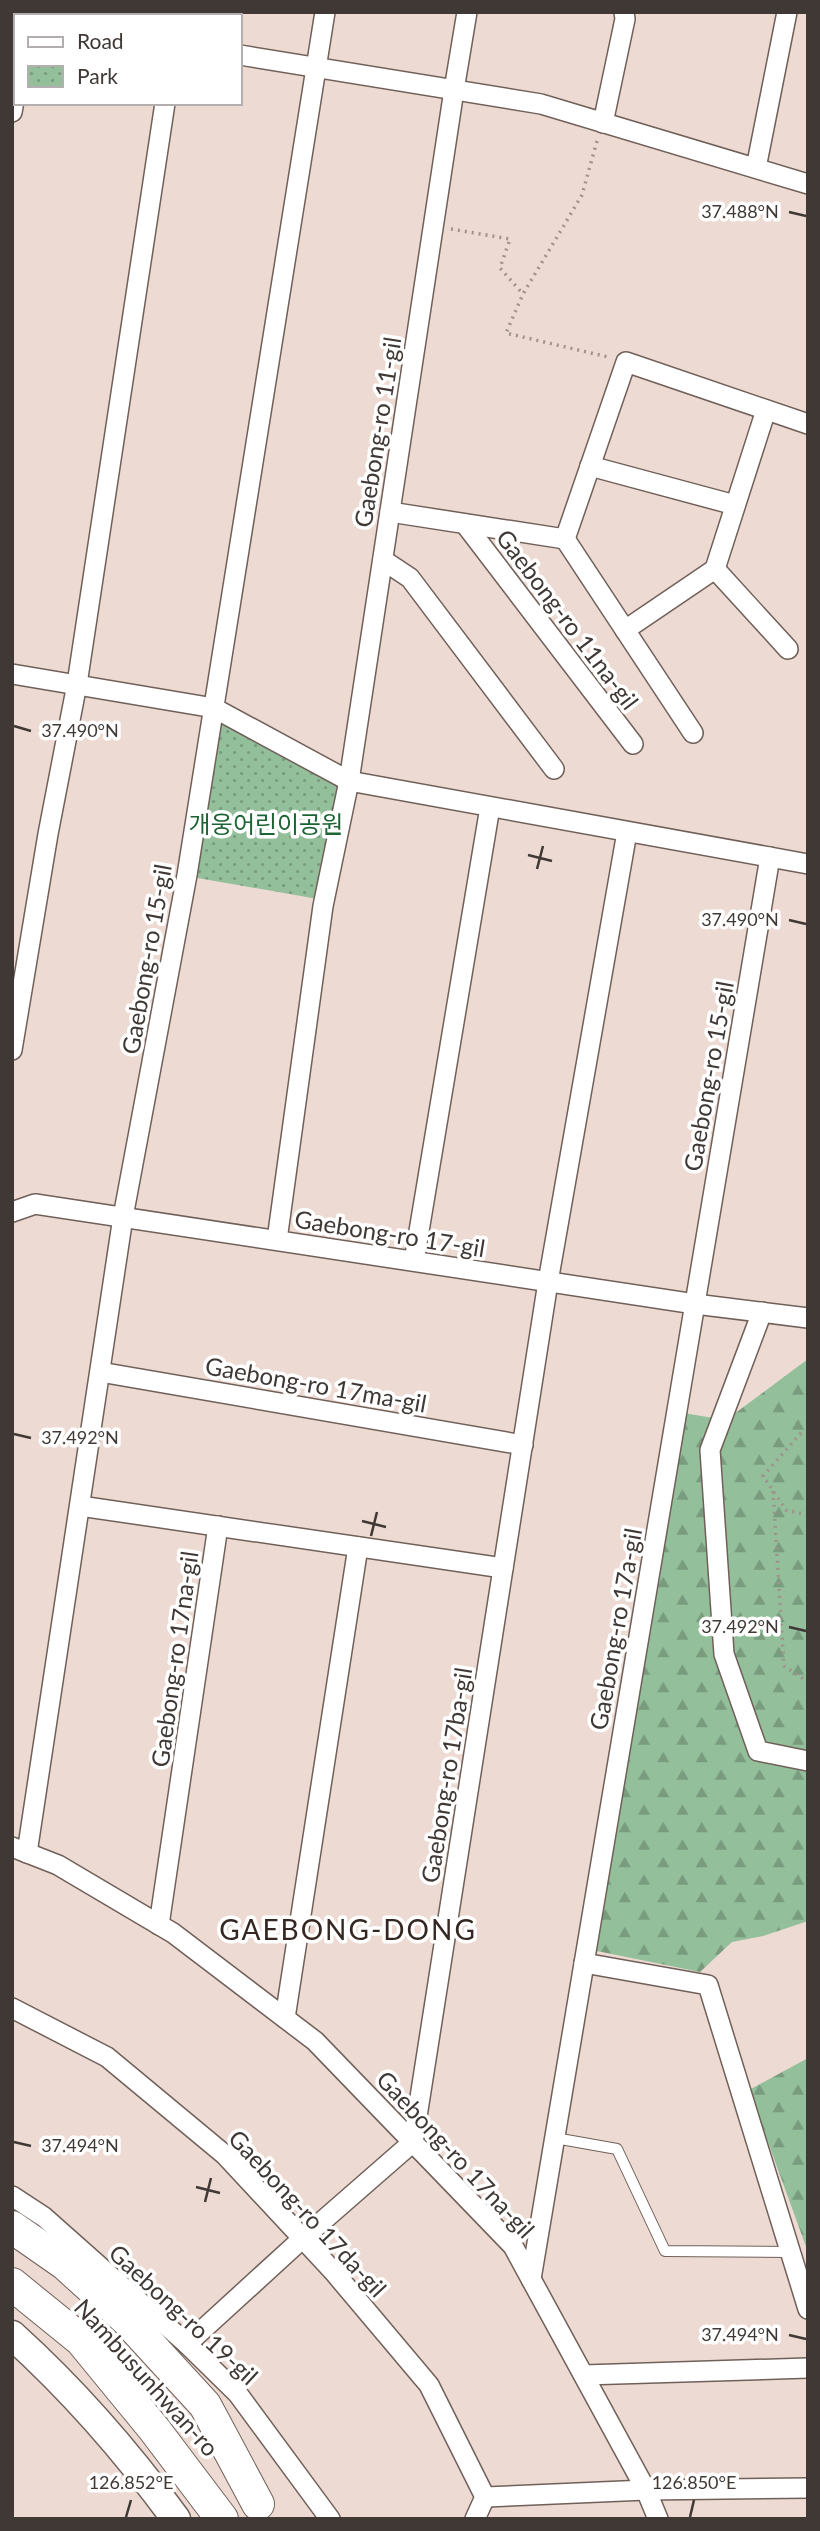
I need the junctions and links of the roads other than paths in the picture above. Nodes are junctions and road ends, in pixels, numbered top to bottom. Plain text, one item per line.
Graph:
1 (325, 12) edge
2 (467, 12) edge
3 (624, 12) edge
4 (787, 12) edge
5 (242, 55) edge
6 (314, 67) junction
7 (454, 90) junction
8 (165, 105) edge
9 (603, 122) junction
10 (756, 169) junction
11 (808, 184) edge
12 (766, 410) junction
13 (808, 424) edge
14 (590, 466) junction
15 (735, 505) junction
16 (390, 512) junction
17 (465, 524) junction
18 (565, 540) junction
19 (383, 560) junction
20 (715, 569) junction
21 (625, 630) junction
22 (788, 649) dead end
23 (12, 674) edge
24 (77, 684) junction
25 (214, 708) junction
26 (693, 733) dead end
27 (633, 744) dead end
28 (554, 769) dead end
29 (349, 781) junction
30 (490, 807) junction
31 (627, 832) junction
32 (770, 857) junction
33 (808, 864) edge
34 (12, 1049) edge
35 (12, 1212) edge
36 (123, 1217) junction
37 (277, 1241) junction
38 (414, 1261) junction
39 (548, 1282) junction
40 (695, 1304) junction
41 (762, 1312) junction
42 (808, 1318) edge
43 (100, 1371) junction
44 (523, 1445) junction
45 (80, 1506) junction
46 (218, 1526) junction
47 (358, 1547) junction
48 (503, 1568) junction
49 (808, 1761) edge
50 (20, 1850) edge
51 (159, 1925) junction
52 (584, 1963) junction
53 (12, 2008) edge
54 (285, 2018) junction
55 (555, 2138) junction
56 (413, 2142) junction
57 (12, 2196) edge
58 (12, 2227) edge
59 (303, 2238) junction
60 (790, 2252) junction
61 (12, 2253) edge
62 (531, 2279) junction
63 (12, 2284) edge
64 (808, 2309) edge
65 (12, 2335) edge
66 (187, 2344) junction
67 (808, 2368) edge
68 (584, 2375) junction
69 (808, 2488) edge
70 (646, 2490) junction
71 (485, 2497) junction
72 (262, 2512) edge
73 (176, 2519) edge
74 (222, 2519) edge
75 (330, 2519) edge
76 (475, 2519) edge
77 (658, 2519) edge

1 - 6 street
2 - 7 street, Gaebong-ro 11-gil
3 - 9 street
4 - 10 street
5 - 6 street
6 - 7 street
6 - 25 street
7 - 9 street
7 - 16 street, Gaebong-ro 11-gil
8 - 24 street
9 - 10 street
10 - 11 street
12 - 13 street
12 - 14 street, Gaebong-ro 11na-gil
12 - 15 street
14 - 15 street
14 - 18 street, Gaebong-ro 11na-gil
15 - 20 street
16 - 17 street, Gaebong-ro 11na-gil
16 - 19 street, Gaebong-ro 11-gil
17 - 18 street, Gaebong-ro 11na-gil
17 - 27 street, Gaebong-ro 11na-gil
18 - 21 street, Gaebong-ro 11na-gil
19 - 28 street
19 - 29 street, Gaebong-ro 11-gil
20 - 21 street
20 - 22 street
21 - 26 street, Gaebong-ro 11na-gil
23 - 24 street
24 - 25 street
24 - 34 street
25 - 29 street
25 - 36 street, Gaebong-ro 15-gil
29 - 30 street
29 - 37 street
30 - 31 street
30 - 38 street
31 - 32 street
31 - 39 street
32 - 33 street
32 - 40 street, Gaebong-ro 15-gil
35 - 36 street, Gaebong-ro 17-gil
36 - 37 street, Gaebong-ro 17-gil
36 - 43 street
37 - 38 street, Gaebong-ro 17-gil
38 - 39 street, Gaebong-ro 17-gil
39 - 40 street, Gaebong-ro 17-gil
39 - 44 street, Gaebong-ro 17ba-gil
40 - 41 street, Gaebong-ro 17-gil
40 - 52 street, Gaebong-ro 17a-gil
41 - 42 street, Gaebong-ro 17-gil
41 - 49 street
43 - 44 street, Gaebong-ro 17ma-gil
43 - 45 street
44 - 48 street, Gaebong-ro 17ba-gil
45 - 46 street
45 - 50 street
46 - 47 street
46 - 51 street, Gaebong-ro 17na-gil
47 - 48 street
47 - 54 street
48 - 56 street, Gaebong-ro 17ba-gil
50 - 51 street, Gaebong-ro 17na-gil
51 - 54 street, Gaebong-ro 17na-gil
52 - 55 street, Gaebong-ro 17a-gil
52 - 60 street
53 - 59 street, Gaebong-ro 17da-gil
54 - 56 street, Gaebong-ro 17na-gil
55 - 60 lane
55 - 62 street, Gaebong-ro 17a-gil
56 - 59 street
56 - 62 street, Gaebong-ro 17na-gil
57 - 66 street, Gaebong-ro 19-gil
58 - 72 main road
59 - 66 street
59 - 71 street, Gaebong-ro 17da-gil
60 - 64 street
61 - 72 main road, Nambusunhwan-ro
62 - 68 street, Gaebong-ro 17na-gil
63 - 74 main road, Nambusunhwan-ro
65 - 73 main road
66 - 75 street, Gaebong-ro 19-gil
67 - 68 street
68 - 70 street, Gaebong-ro 17na-gil
69 - 70 street
70 - 71 street
70 - 77 street, Gaebong-ro 17na-gil
71 - 76 street

